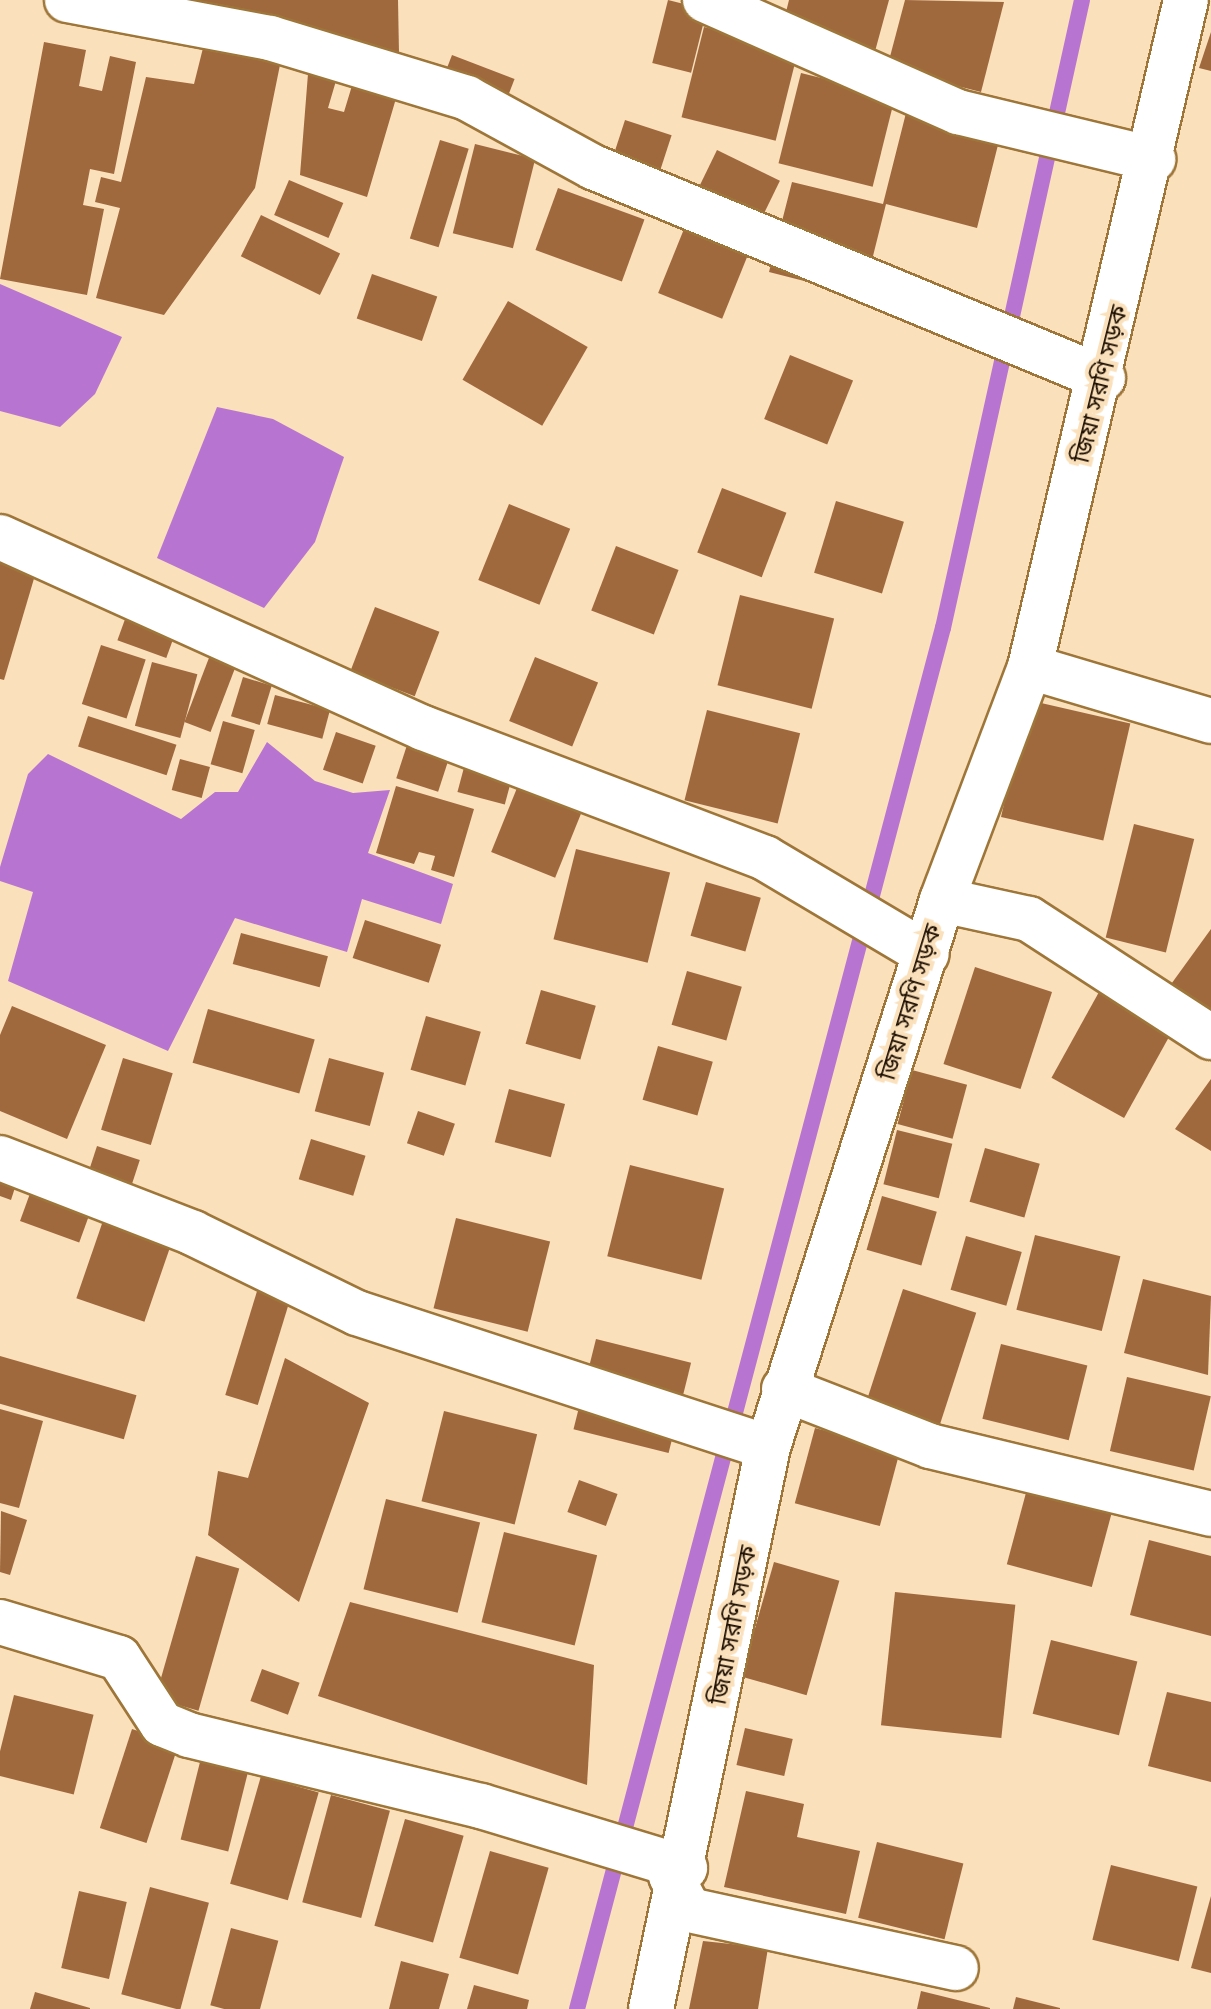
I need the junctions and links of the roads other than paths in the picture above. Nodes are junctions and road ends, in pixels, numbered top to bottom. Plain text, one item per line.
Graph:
1 (67, 0) edge
2 (705, 0) edge
3 (1186, 0) edge
4 (1153, 159) junction
5 (1103, 378) junction
6 (0, 537) edge
7 (1030, 667) junction
8 (1211, 721) edge
9 (942, 900) junction
10 (927, 954) junction
11 (1211, 1037) edge
12 (0, 1158) edge
13 (784, 1389) junction
14 (768, 1447) junction
15 (1211, 1514) edge
16 (0, 1622) edge
17 (682, 1879) junction
18 (956, 1968) dead end
19 (651, 2009) edge

1 - 5 street
2 - 4 street
3 - 4 street, জিয়া সরণি সড়ক
4 - 5 street, জিয়া সরণি সড়ক
5 - 7 street, জিয়া সরণি সড়ক
6 - 10 street
7 - 8 street
7 - 9 street, জিয়া সরণি সড়ক
9 - 10 street, জিয়া সরণি সড়ক
9 - 11 street
10 - 13 street, জিয়া সরণি সড়ক
12 - 14 street
13 - 14 street, জিয়া সরণি সড়ক
13 - 15 street
14 - 17 street, জিয়া সরণি সড়ক
16 - 17 street
17 - 18 street
17 - 19 street, জিয়া সরণি সড়ক

